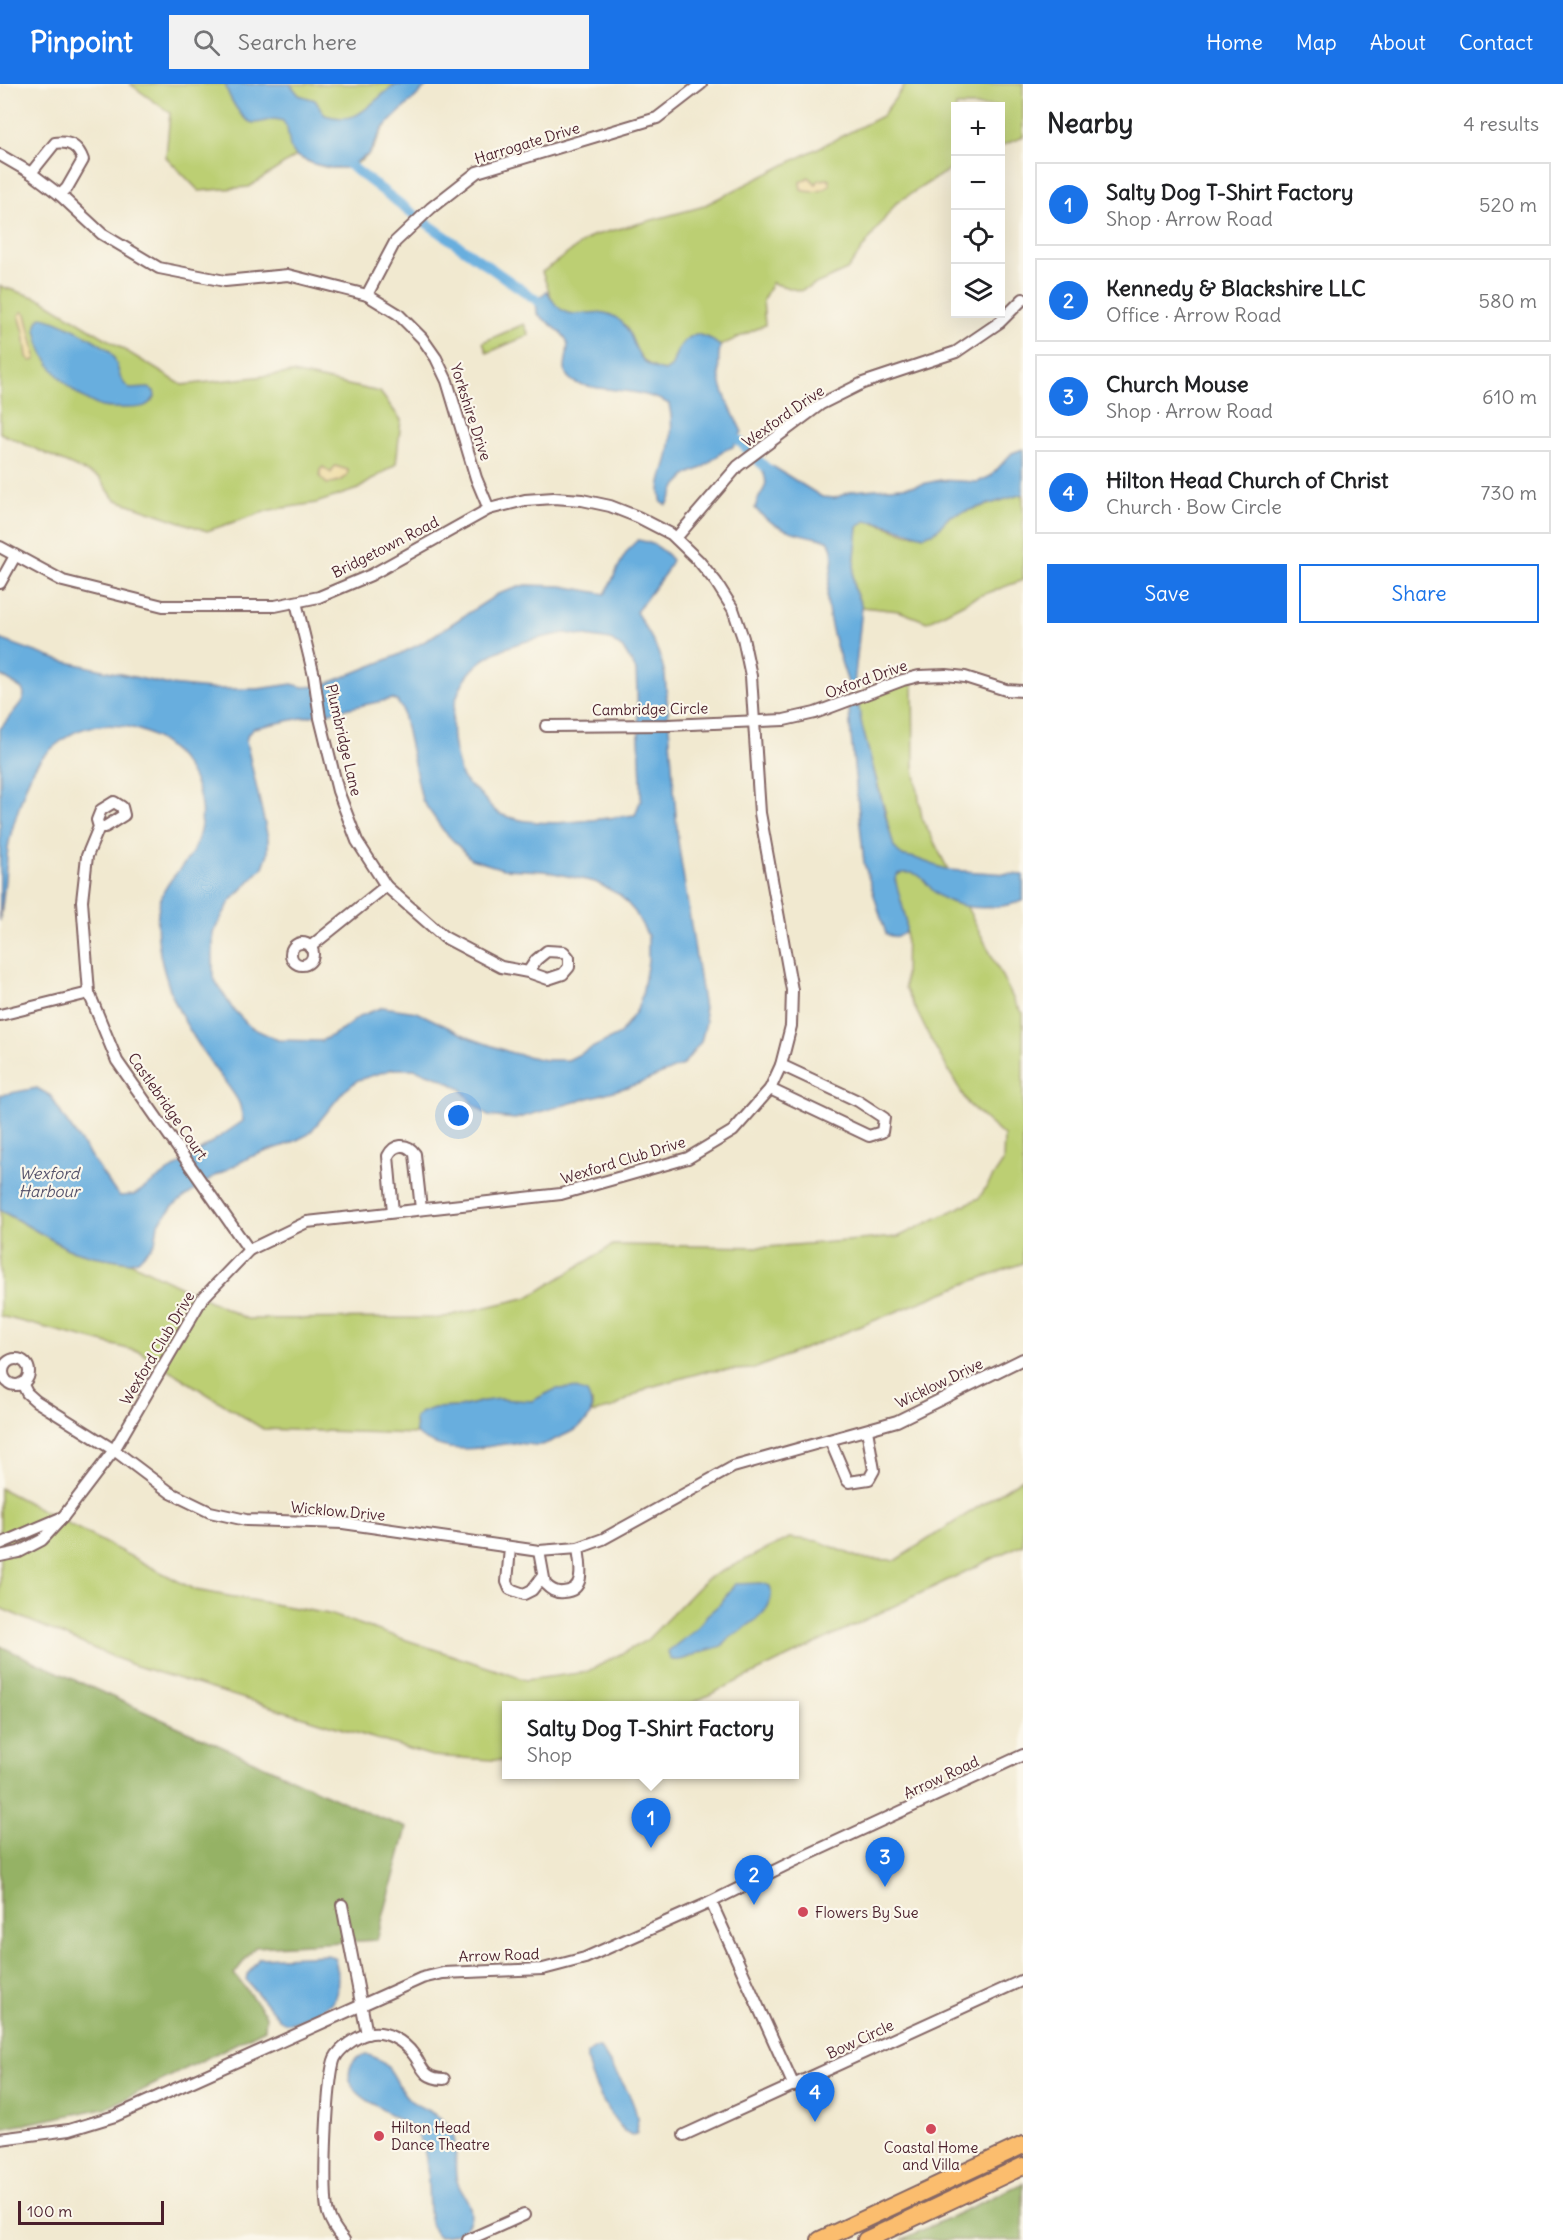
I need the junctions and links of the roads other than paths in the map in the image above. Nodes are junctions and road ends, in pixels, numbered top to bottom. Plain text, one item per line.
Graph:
1 (701, 84) edge
2 (0, 155) edge
3 (32, 173) junction
4 (60, 195) junction
5 (367, 295) junction
6 (1023, 298) edge
7 (489, 509) junction
8 (676, 538) junction
9 (0, 547) edge
10 (15, 556) junction
11 (0, 582) edge
12 (296, 603) junction
13 (1023, 691) edge
14 (755, 720) junction
15 (546, 726) dead end
16 (99, 827) dead end
17 (386, 886) junction
18 (310, 947) dead end
19 (528, 972) dead end
20 (89, 993) junction
21 (0, 1015) edge
22 (781, 1065) junction
23 (770, 1089) junction
24 (422, 1209) junction
25 (393, 1212) junction
26 (249, 1250) junction
27 (1023, 1359) edge
28 (22, 1383) dead end
29 (867, 1430) junction
30 (830, 1440) junction
31 (114, 1450) junction
32 (63, 1517) junction
33 (0, 1544) edge
34 (510, 1548) junction
35 (578, 1548) junction
36 (539, 1551) junction
37 (0, 1556) edge
38 (542, 1577) junction
39 (1023, 1755) edge
40 (711, 1902) junction
41 (342, 1905) dead end
42 (1023, 1980) edge
43 (361, 2005) junction
44 (367, 2034) junction
45 (444, 2079) dead end
46 (794, 2086) junction
47 (684, 2135) dead end
48 (0, 2139) edge
49 (1023, 2145) edge
50 (1023, 2166) edge
51 (524, 2215) dead end
52 (344, 2240) edge
53 (468, 2240) edge
54 (820, 2240) edge
55 (866, 2240) edge

1 - 5 street, Harrogate Drive
2 - 3 street, Yorkshire Drive
3 - 4 street, Yorkshire Drive
3 - 4 street
4 - 5 street, Yorkshire Drive
5 - 7 street, Yorkshire Drive
6 - 8 street, Wexford Drive
7 - 8 street, Bridgetown Road
7 - 12 street, Bridgetown Road
8 - 14 street, Wexford Club Drive
9 - 10 street, Bridgetown Road
10 - 11 street
10 - 12 street, Bridgetown Road
12 - 17 street, Plumbridge Lane
13 - 14 street, Oxford Drive
14 - 15 street, Cambridge Circle
14 - 22 street, Wexford Club Drive
16 - 20 street, Castlebridge Court
17 - 18 street
17 - 19 street, Plumbridge Lane
20 - 21 street
20 - 26 street, Castlebridge Court
22 - 23 street, Wexford Club Drive
22 - 23 street
23 - 24 street, Wexford Club Drive
24 - 25 street, Wexford Club Drive
24 - 25 street
25 - 26 street, Wexford Club Drive
26 - 31 street, Wexford Club Drive
27 - 29 street, Wicklow Drive
28 - 31 street, Wicklow Drive
29 - 30 street, Wicklow Drive
29 - 30 street
30 - 35 street, Wicklow Drive
31 - 32 street, Wexford Club Drive
31 - 34 street, Wicklow Drive
32 - 33 street, Wexford Club Drive
32 - 37 street, Wexford Club Drive
34 - 36 street, Wicklow Drive
34 - 38 street
35 - 36 street, Wicklow Drive
35 - 38 street
36 - 38 street
39 - 40 street, Arrow Road
40 - 43 street, Arrow Road
40 - 46 street
41 - 43 street
42 - 46 street, Bow Circle
43 - 44 street
43 - 48 street, Arrow Road
44 - 45 street
44 - 52 street
46 - 47 street, Bow Circle
49 - 54 highway
50 - 55 highway
51 - 53 street

